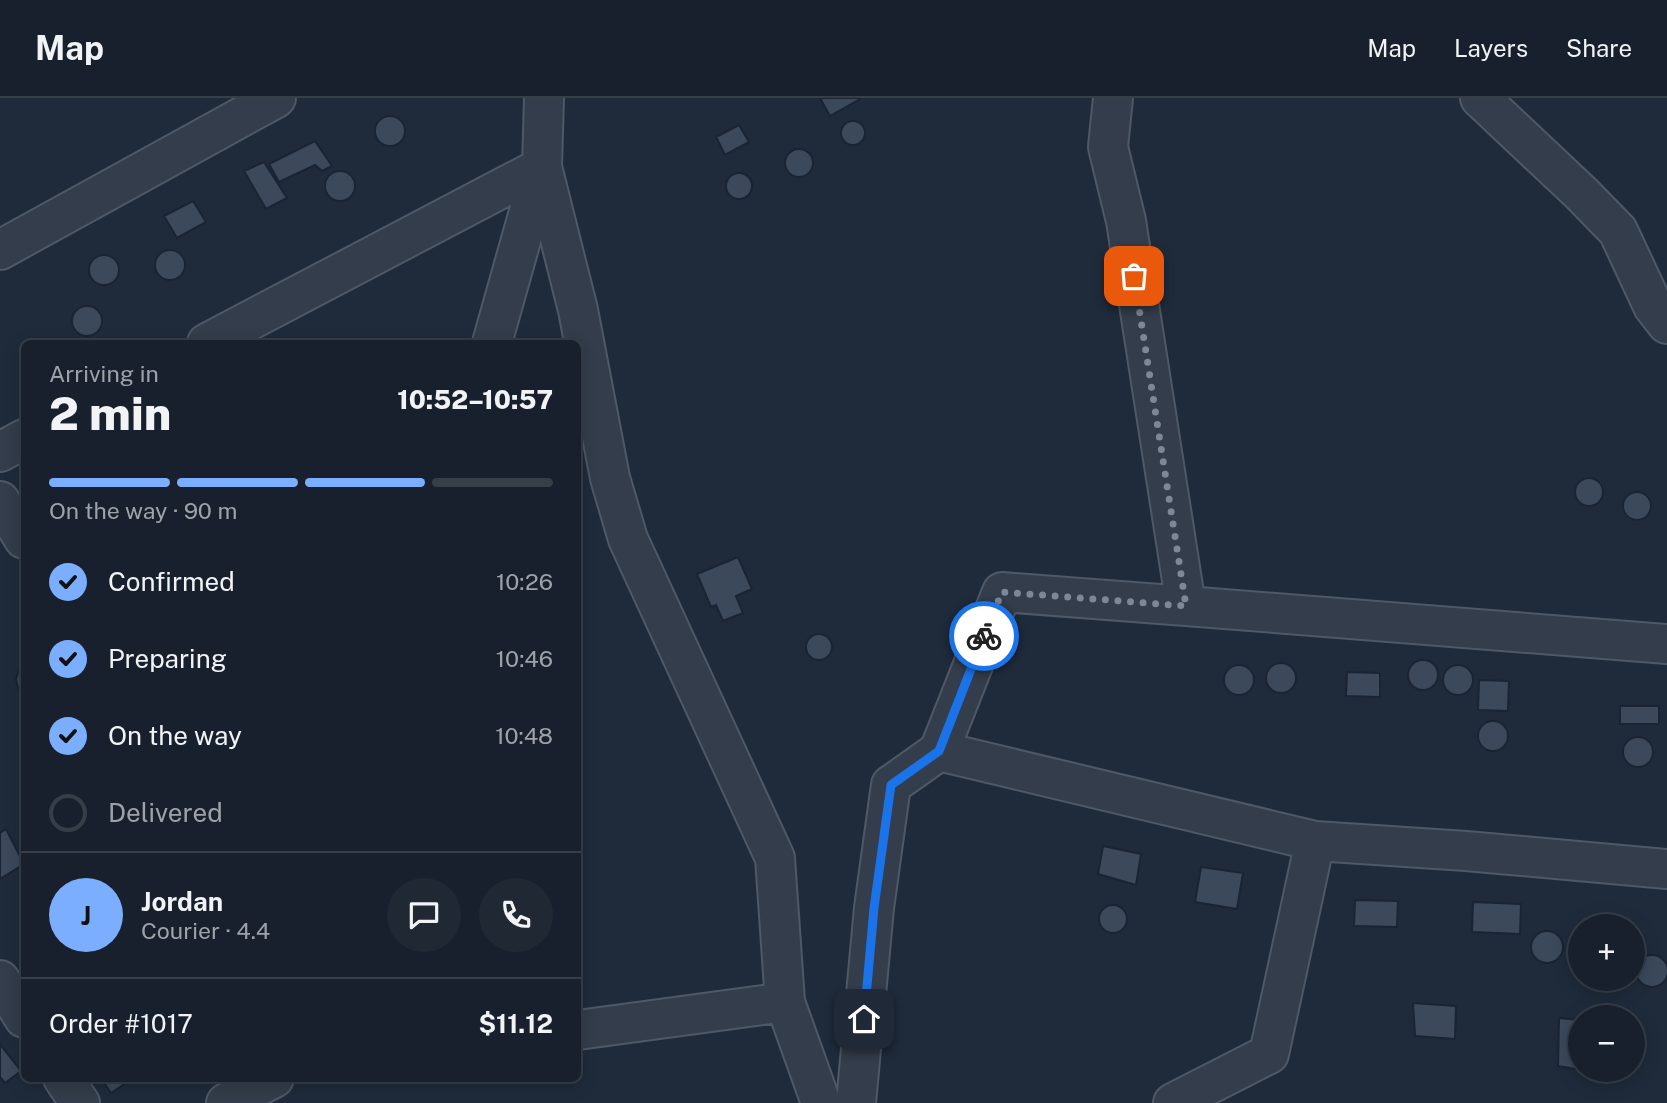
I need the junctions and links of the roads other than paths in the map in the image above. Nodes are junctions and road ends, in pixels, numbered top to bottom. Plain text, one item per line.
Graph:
1 (276, 98) edge
2 (544, 98) edge
3 (1113, 98) edge
4 (1480, 98) edge
5 (542, 167) junction
6 (0, 250) edge
7 (1667, 324) edge
8 (213, 340) edge
9 (493, 340) edge
10 (21, 441) edge
11 (0, 452) edge
12 (0, 501) edge
13 (21, 534) edge
14 (1186, 606) junction
15 (1667, 644) edge
16 (939, 751) junction
17 (1315, 841) junction
18 (1667, 869) edge
19 (0, 980) edge
20 (785, 1002) junction
21 (21, 1013) edge
22 (581, 1030) edge
23 (67, 1082) edge
24 (266, 1082) edge
25 (229, 1102) edge
26 (80, 1103) edge
27 (821, 1103) edge
28 (856, 1103) edge
29 (1173, 1103) edge

1 - 6 street
2 - 5 street
3 - 14 street
4 - 7 street
5 - 8 street
5 - 9 street
5 - 20 street
10 - 11 street
12 - 13 street
14 - 15 street
14 - 16 street
16 - 17 street
16 - 28 street
17 - 18 street
17 - 29 street
19 - 21 street
20 - 22 street
20 - 27 street
23 - 26 street
24 - 25 street

